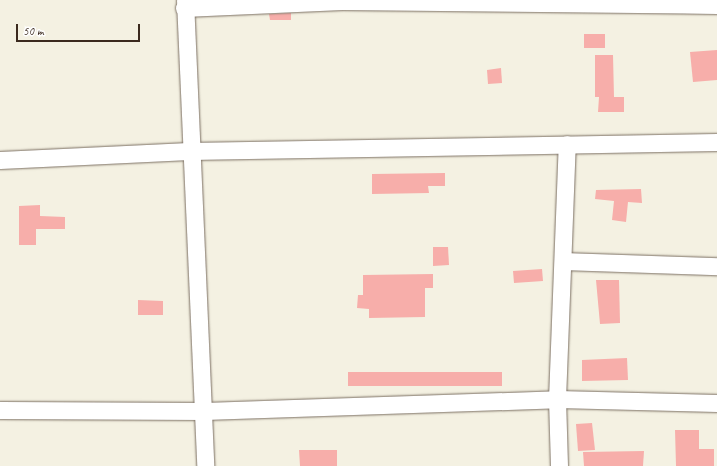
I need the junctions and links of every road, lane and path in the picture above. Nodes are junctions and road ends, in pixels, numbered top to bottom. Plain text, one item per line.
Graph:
1 (342, 1) edge
2 (184, 4) edge
3 (717, 5) edge
4 (717, 142) edge
5 (567, 144) junction
6 (189, 151) junction
7 (0, 160) edge
8 (563, 261) junction
9 (717, 266) edge
10 (557, 399) junction
11 (717, 403) edge
12 (0, 410) edge
13 (204, 412) junction
14 (205, 466) edge
15 (559, 466) edge

1 - 2 street
1 - 3 street
2 - 6 street
4 - 5 street
5 - 6 street
5 - 8 street
6 - 7 street
6 - 13 street
8 - 9 street
8 - 10 street
10 - 11 street
10 - 13 street
10 - 15 street
12 - 13 street
13 - 14 street

